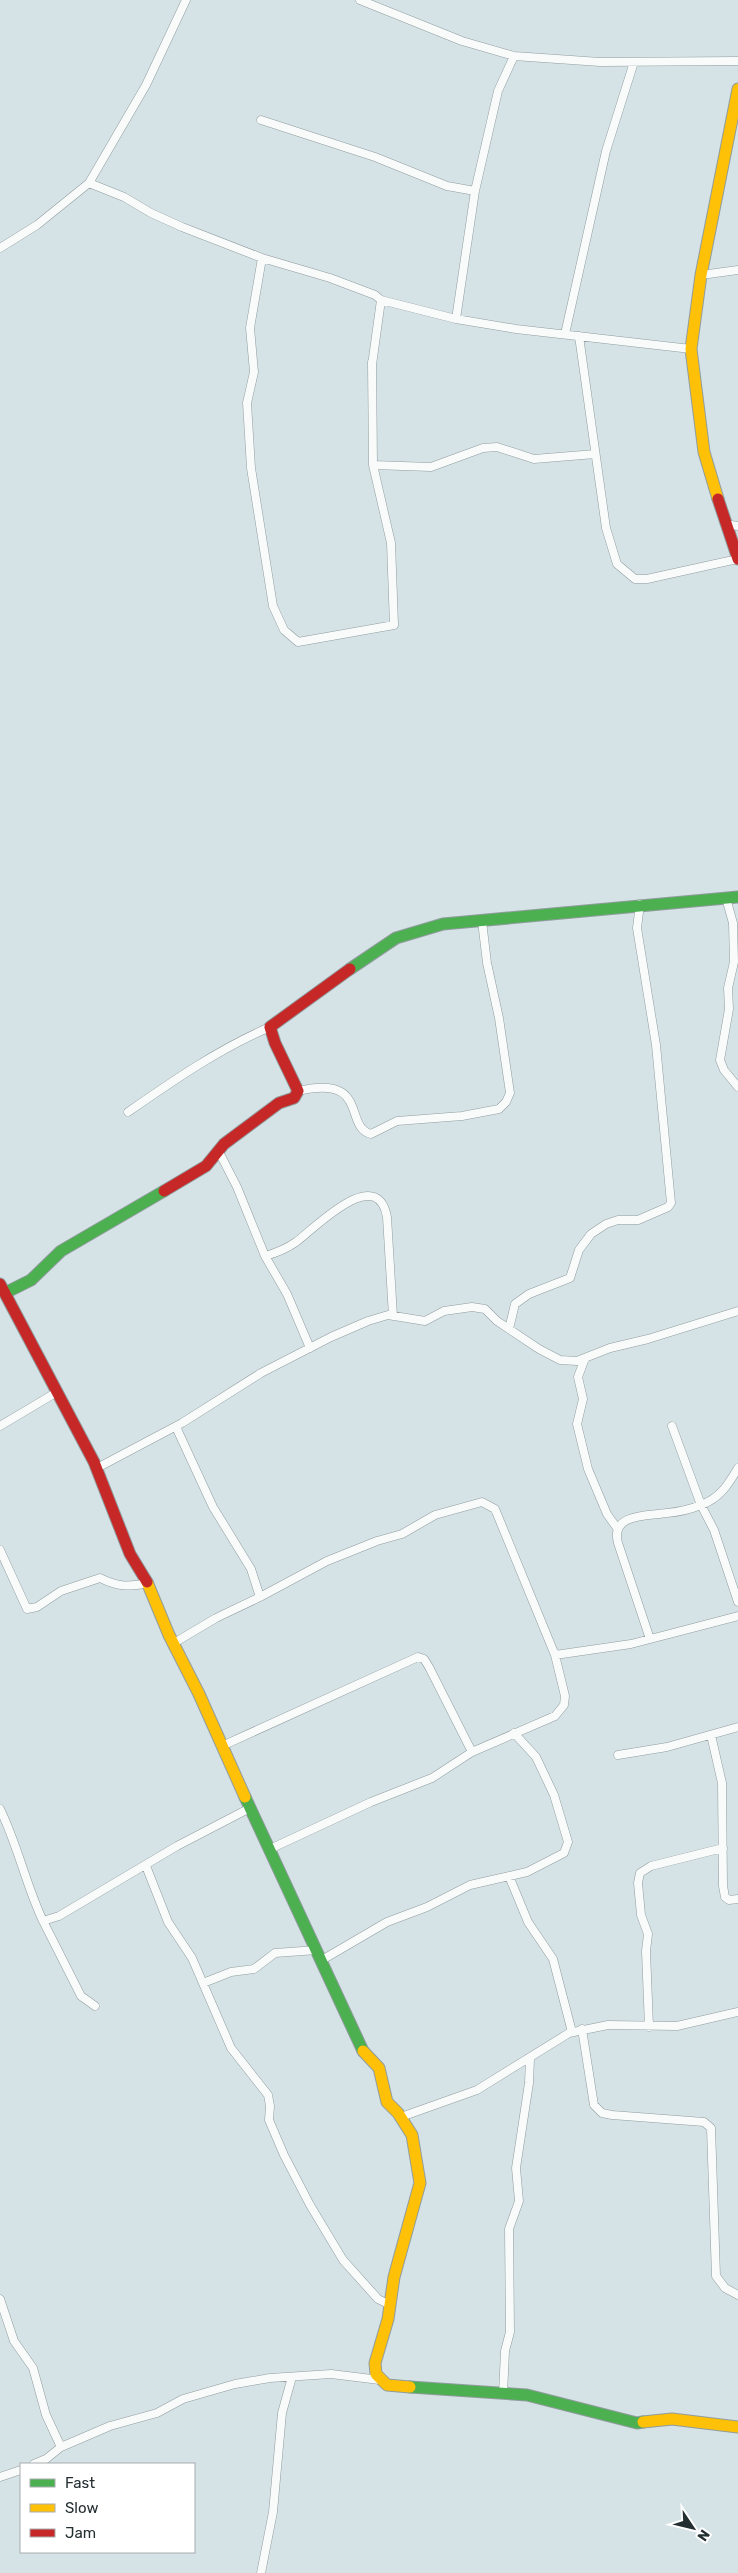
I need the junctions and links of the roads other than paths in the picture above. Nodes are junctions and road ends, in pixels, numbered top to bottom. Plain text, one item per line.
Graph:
1 (186, 0) edge
2 (360, 0) edge
3 (514, 56) junction
4 (738, 61) edge
5 (634, 62) junction
6 (738, 89) edge
7 (261, 120) dead end
8 (732, 138) edge
9 (89, 183) junction
10 (475, 191) junction
11 (0, 248) edge
12 (262, 258) junction
13 (738, 270) edge
14 (701, 275) junction
15 (381, 300) junction
16 (456, 319) junction
17 (565, 334) junction
18 (579, 336) junction
19 (691, 349) junction
20 (595, 454) junction
21 (373, 465) junction
22 (725, 524) junction
23 (738, 526) edge
24 (738, 559) edge
25 (732, 897) edge
26 (640, 904) junction
27 (482, 921) junction
28 (270, 1027) junction
29 (738, 1087) edge
30 (298, 1091) junction
31 (128, 1112) dead end
32 (218, 1150) junction
33 (265, 1256) junction
34 (2, 1288) edge
35 (738, 1311) edge
36 (393, 1316) junction
37 (509, 1329) junction
38 (310, 1348) junction
39 (585, 1358) junction
40 (57, 1392) junction
41 (0, 1426) edge
42 (672, 1426) dead end
43 (176, 1427) junction
44 (97, 1468) junction
45 (738, 1468) edge
46 (701, 1505) junction
47 (617, 1528) junction
48 (0, 1550) edge
49 (148, 1583) junction
50 (260, 1597) junction
51 (738, 1602) edge
52 (738, 1616) edge
53 (650, 1639) junction
54 (174, 1643) junction
55 (555, 1655) junction
56 (738, 1727) edge
57 (514, 1733) junction
58 (711, 1734) junction
59 (222, 1746) junction
60 (472, 1752) junction
61 (618, 1755) dead end
62 (250, 1808) junction
63 (0, 1809) edge
64 (270, 1848) junction
65 (723, 1848) junction
66 (146, 1866) junction
67 (509, 1876) junction
68 (738, 1899) edge
69 (43, 1921) junction
70 (319, 1955) junction
71 (203, 1983) junction
72 (95, 2006) dead end
73 (738, 2012) edge
74 (649, 2027) junction
75 (582, 2029) junction
76 (572, 2032) junction
77 (530, 2059) junction
78 (401, 2117) junction
79 (738, 2295) edge
80 (0, 2299) edge
81 (390, 2305) junction
82 (292, 2377) junction
83 (380, 2380) junction
84 (503, 2394) junction
85 (738, 2427) edge
86 (61, 2447) junction
87 (36, 2463) edge
88 (20, 2470) edge
89 (0, 2477) edge
90 (261, 2573) edge

1 - 9 street
2 - 3 street
3 - 5 street
3 - 10 street
4 - 5 street
5 - 17 street
6 - 8 street
7 - 10 street
8 - 14 street
9 - 11 street
9 - 12 street
10 - 16 street
12 - 15 street
12 - 21 street
13 - 14 street
14 - 19 street
15 - 16 street
15 - 21 street
16 - 17 street
17 - 18 street
18 - 19 street
18 - 20 street
19 - 22 street
20 - 21 street
20 - 24 street
22 - 23 street
22 - 24 street
25 - 26 street
25 - 29 street
26 - 27 street
26 - 37 street
27 - 28 street
27 - 30 street
28 - 30 street
28 - 31 street
30 - 32 street
32 - 33 street
32 - 34 street
33 - 36 street
33 - 38 street
34 - 40 street
35 - 39 street
36 - 37 street
36 - 38 street
37 - 39 street
38 - 43 street
39 - 47 street
40 - 41 street
40 - 44 street
42 - 46 street
43 - 44 street
43 - 50 street
44 - 49 street
45 - 46 street
46 - 47 street
46 - 51 street
47 - 53 street
48 - 49 street
49 - 54 street
50 - 54 street
50 - 55 street
52 - 53 street
53 - 55 street
54 - 59 street
55 - 57 street
56 - 58 street
57 - 60 street
57 - 67 street
58 - 61 street
58 - 65 street
59 - 60 street
59 - 62 street
60 - 64 street
62 - 64 street
62 - 66 street
63 - 69 street
64 - 70 street
65 - 68 street
65 - 74 street
66 - 69 street
66 - 71 street
67 - 70 street
67 - 76 street
69 - 72 street
70 - 71 street
70 - 78 street
71 - 81 street
73 - 74 street
74 - 75 street
75 - 76 street
75 - 79 street
76 - 77 street
77 - 78 street
77 - 84 street
78 - 81 street
80 - 86 street
81 - 83 street
82 - 83 street
82 - 86 street
82 - 90 street
83 - 84 street
84 - 85 street
86 - 87 street
88 - 89 street

